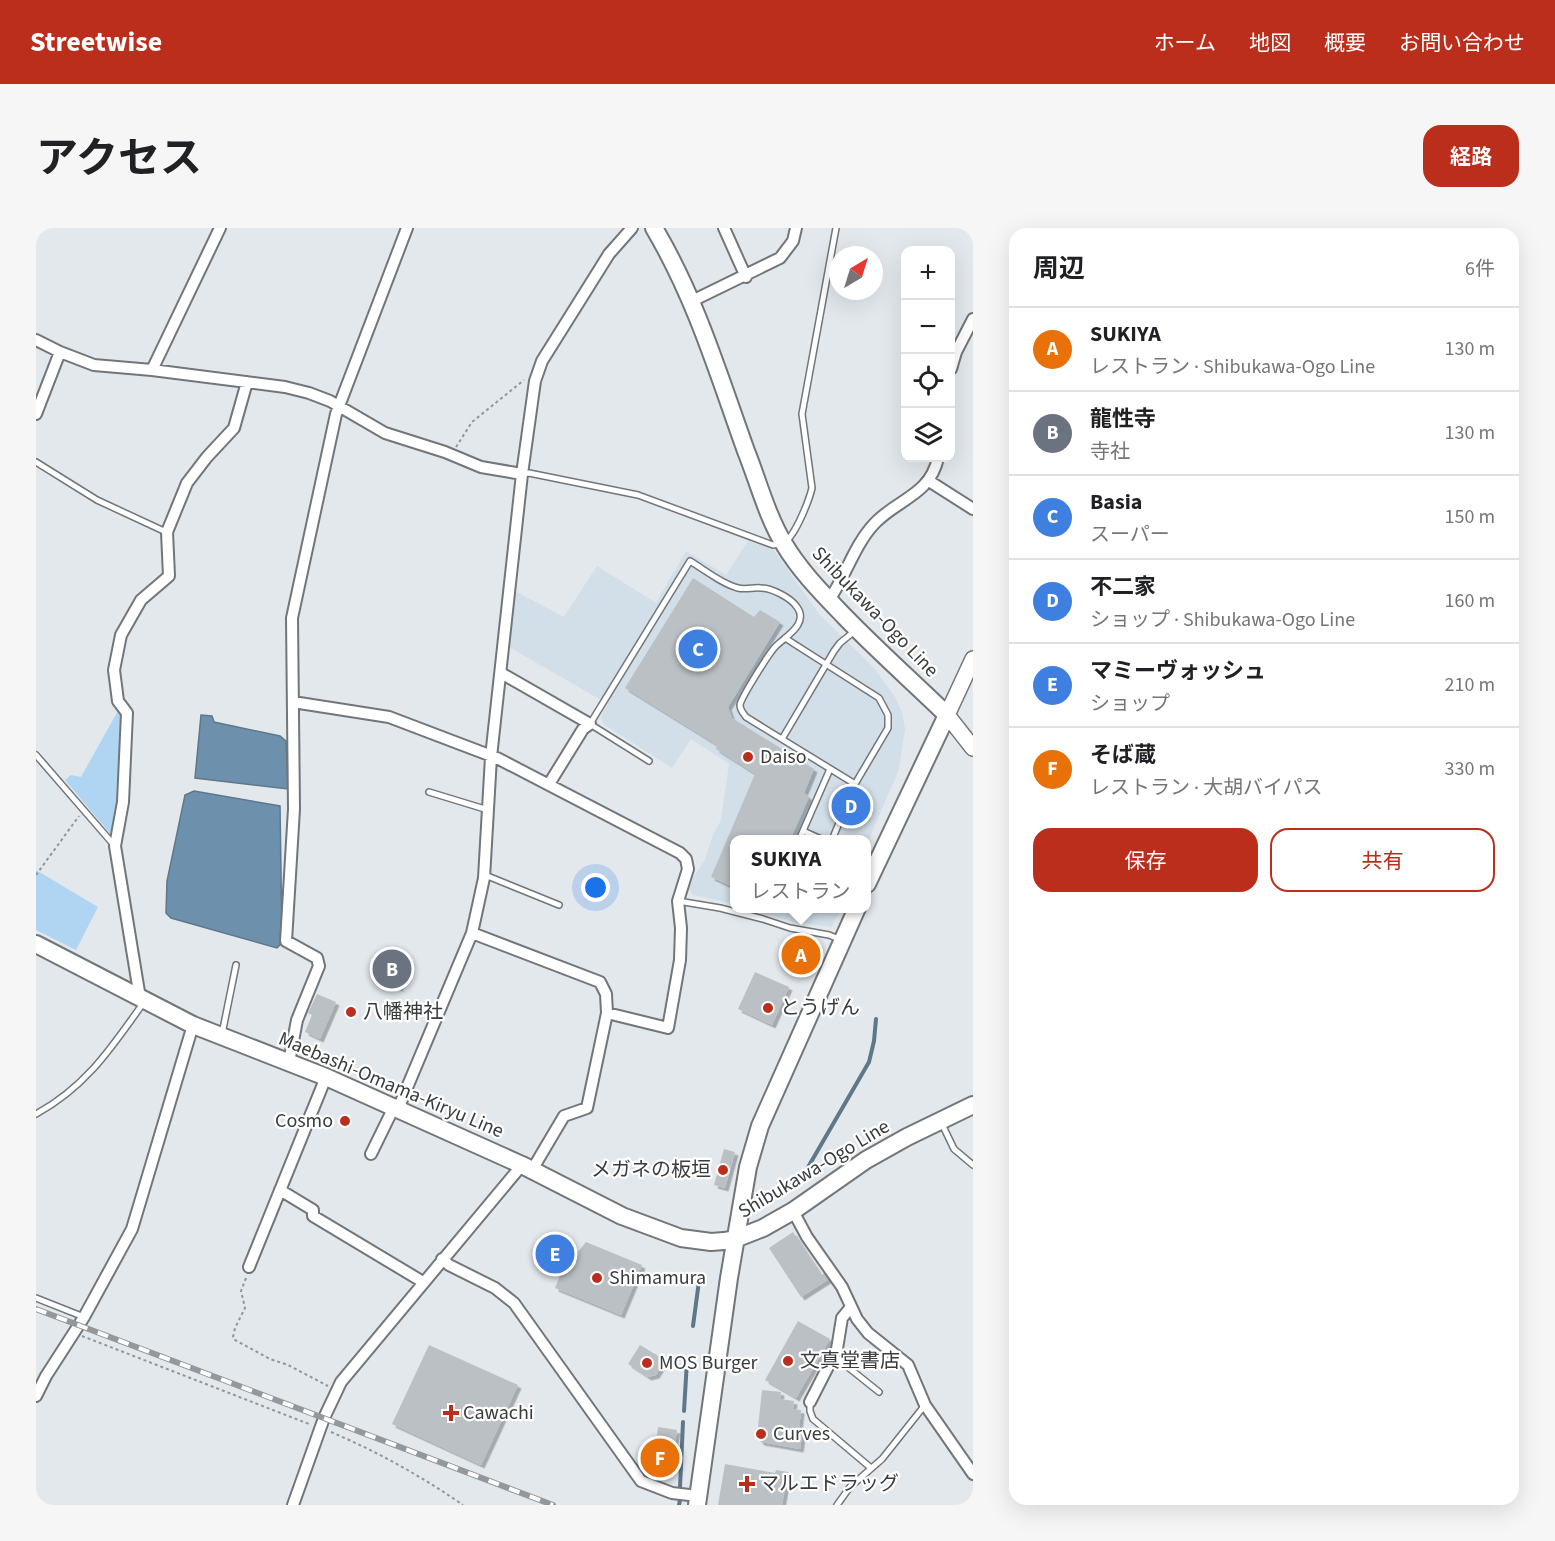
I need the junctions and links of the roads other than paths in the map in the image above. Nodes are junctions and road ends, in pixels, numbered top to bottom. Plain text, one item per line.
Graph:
1 (220, 228) edge
2 (407, 228) edge
3 (632, 228) edge
4 (654, 228) edge
5 (724, 228) edge
6 (796, 228) edge
7 (836, 228) edge
8 (746, 277) junction
9 (692, 301) junction
10 (973, 319) edge
11 (36, 340) edge
12 (60, 352) junction
13 (955, 360) edge
14 (152, 370) junction
15 (247, 382) junction
16 (339, 406) junction
17 (36, 414) edge
18 (36, 462) edge
19 (936, 462) edge
20 (522, 474) junction
21 (929, 482) junction
22 (973, 509) edge
23 (167, 532) junction
24 (783, 543) junction
25 (829, 600) junction
26 (857, 629) junction
27 (785, 638) junction
28 (973, 659) edge
29 (826, 665) junction
30 (501, 673) junction
31 (293, 702) junction
32 (947, 715) junction
33 (590, 724) junction
34 (782, 739) junction
35 (973, 748) edge
36 (36, 755) edge
37 (491, 757) junction
38 (649, 761) dead end
39 (830, 769) junction
40 (549, 784) junction
41 (855, 784) junction
42 (429, 792) dead end
43 (488, 810) junction
44 (803, 831) junction
45 (801, 835) edge
46 (812, 835) edge
47 (834, 835) edge
48 (115, 846) junction
49 (872, 860) edge
50 (485, 875) junction
51 (678, 901) junction
52 (559, 905) dead end
53 (730, 911) edge
54 (740, 913) edge
55 (855, 913) edge
56 (472, 933) junction
57 (843, 941) junction
58 (36, 944) edge
59 (236, 965) dead end
60 (143, 999) junction
61 (607, 1013) junction
62 (193, 1025) junction
63 (222, 1036) junction
64 (289, 1062) junction
65 (326, 1077) junction
66 (973, 1105) edge
67 (396, 1108) junction
68 (36, 1114) edge
69 (940, 1120) junction
70 (371, 1154) dead end
71 (973, 1165) edge
72 (527, 1167) junction
73 (280, 1190) junction
74 (793, 1210) junction
75 (735, 1239) junction
76 (442, 1259) junction
77 (249, 1267) road end
78 (423, 1282) junction
79 (36, 1298) edge
80 (850, 1307) junction
81 (84, 1317) junction
82 (834, 1355) junction
83 (879, 1392) dead end
84 (36, 1396) edge
85 (810, 1402) joint
86 (925, 1405) junction
87 (871, 1468) junction
88 (973, 1474) edge
89 (698, 1500) edge
90 (293, 1505) edge
91 (837, 1505) edge

1 - 14 street
2 - 16 street
3 - 20 street
4 - 9 main road, Shibukawa-Ogo Line
5 - 8 street
6 - 8 street
7 - 24 lane
8 - 9 street
9 - 24 main road, Shibukawa-Ogo Line
10 - 13 street
11 - 12 street
12 - 14 street
12 - 17 street
14 - 15 street
15 - 16 street
15 - 23 street
16 - 20 street
16 - 31 street
18 - 23 lane
19 - 21 street
20 - 24 lane
20 - 30 street
21 - 22 street
21 - 25 street
23 - 48 street
24 - 25 main road, Shibukawa-Ogo Line
25 - 26 main road, Shibukawa-Ogo Line
26 - 29 lane
26 - 32 main road, Shibukawa-Ogo Line
27 - 29 lane
27 - 33 lane
27 - 34 lane
28 - 32 street
29 - 34 lane
29 - 41 lane
30 - 33 street
30 - 37 street
31 - 37 street
31 - 64 street
32 - 35 street
32 - 49 main road
33 - 38 lane
33 - 40 street
34 - 39 lane
36 - 48 lane
37 - 40 street
37 - 43 street
39 - 41 lane
39 - 44 lane
40 - 51 street
41 - 47 lane
42 - 43 lane
43 - 50 street
44 - 45 lane
44 - 46 lane
48 - 60 street
50 - 52 lane
50 - 56 street
51 - 53 lane
51 - 61 street
54 - 57 lane
55 - 57 main road, Shibukawa-Ogo Line
56 - 61 street
56 - 67 street
57 - 75 main road, Shibukawa-Ogo Line
58 - 60 main road, Maebashi-Omama-Kiryu Line
59 - 63 lane
60 - 62 main road, Maebashi-Omama-Kiryu Line
60 - 68 lane
61 - 72 street
62 - 63 main road, Maebashi-Omama-Kiryu Line
62 - 81 street
63 - 64 main road, Maebashi-Omama-Kiryu Line
64 - 65 main road, Maebashi-Omama-Kiryu Line
65 - 67 main road, Maebashi-Omama-Kiryu Line
65 - 73 street
66 - 69 main road, Shibukawa-Ogo Line
67 - 70 street
67 - 72 main road, Maebashi-Omama-Kiryu Line
69 - 71 lane
69 - 74 main road, Shibukawa-Ogo Line
72 - 75 main road, Maebashi-Omama-Kiryu Line
72 - 76 street
73 - 77 street
73 - 78 street
74 - 75 main road, Shibukawa-Ogo Line
74 - 80 street
75 - 89 main road
76 - 78 street
76 - 89 street
78 - 90 street
79 - 81 lane
80 - 82 street
80 - 86 street
81 - 84 street
82 - 83 lane
82 - 85 street
85 - 87 lane
86 - 87 lane
86 - 88 street
87 - 91 lane

